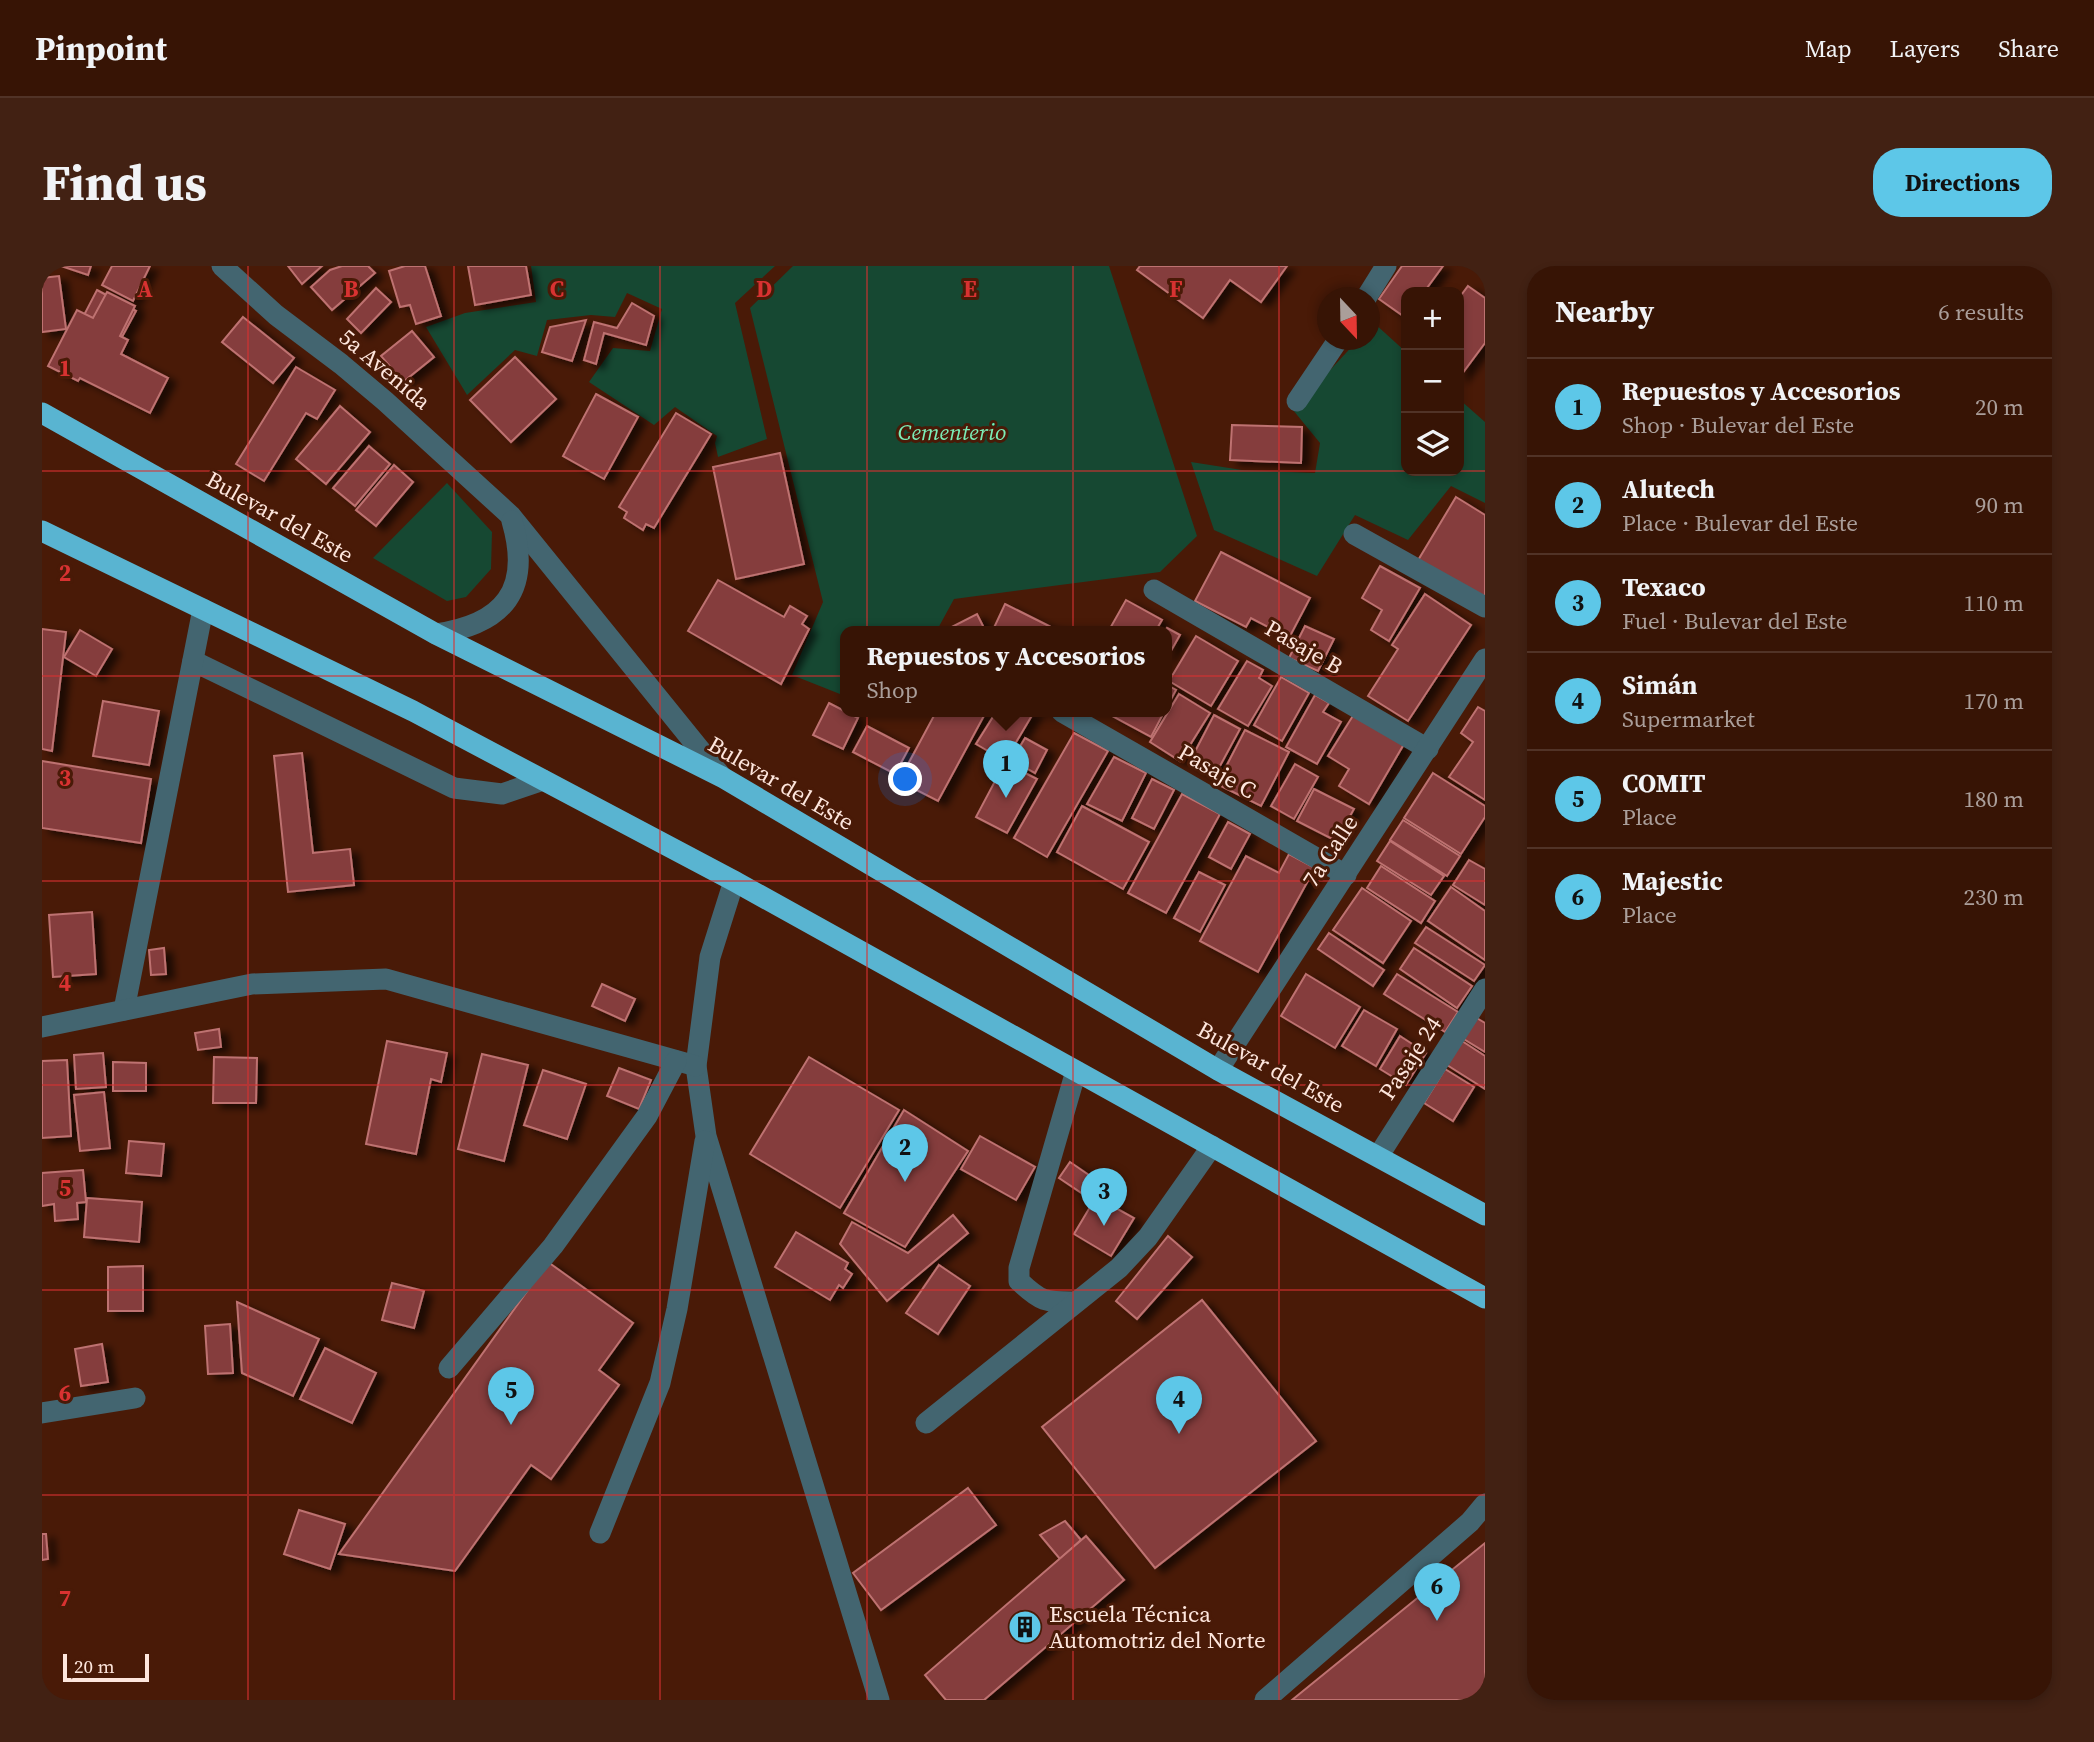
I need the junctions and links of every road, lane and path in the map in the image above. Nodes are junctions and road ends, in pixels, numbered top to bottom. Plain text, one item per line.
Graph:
1 (222, 266) edge
2 (1387, 266) edge
3 (1373, 287) edge
4 (1331, 350) edge
5 (1297, 401) dead end
6 (42, 413) edge
7 (511, 516) junction
8 (42, 531) edge
9 (1354, 534) dead end
10 (1154, 590) dead end
11 (1485, 607) edge
12 (203, 609) junction
13 (436, 634) junction
14 (1485, 659) edge
15 (192, 661) junction
16 (1071, 717) edge
17 (1427, 749) junction
18 (722, 777) junction
19 (543, 780) junction
20 (1346, 875) junction
21 (734, 881) junction
22 (1485, 989) edge
23 (124, 1010) junction
24 (42, 1027) edge
25 (686, 1063) junction
26 (1218, 1070) junction
27 (1076, 1071) junction
28 (706, 1136) junction
29 (1212, 1146) junction
30 (1379, 1155) junction
31 (1485, 1214) edge
32 (1485, 1298) edge
33 (1076, 1302) junction
34 (449, 1368) dead end
35 (135, 1398) dead end
36 (42, 1413) edge
37 (926, 1423) dead end
38 (1485, 1504) edge
39 (600, 1533) dead end
40 (879, 1700) edge
41 (1265, 1700) edge

1 - 7 street, 5a Avenida
2 - 3 street
4 - 5 street
6 - 13 highway, Bulevar del Este
7 - 13 street
7 - 18 street, 5a Avenida
8 - 12 highway
9 - 11 street
10 - 17 street, Pasaje B
12 - 15 street
12 - 19 highway
13 - 18 highway, Bulevar del Este
14 - 17 street, 7a Calle
15 - 19 street
15 - 23 street
16 - 20 street, Pasaje C
17 - 20 street, 7a Calle
18 - 26 highway, Bulevar del Este
19 - 21 highway
20 - 26 street, 7a Calle
21 - 25 street
21 - 27 highway
22 - 30 street, Pasaje 24
23 - 24 street
23 - 25 street
25 - 28 street
25 - 34 street
26 - 30 highway, Bulevar del Este
27 - 29 highway
27 - 33 street
28 - 39 street
28 - 40 street
29 - 32 highway
29 - 33 street
30 - 31 highway, Bulevar del Este
33 - 37 street
35 - 36 street
38 - 41 street

